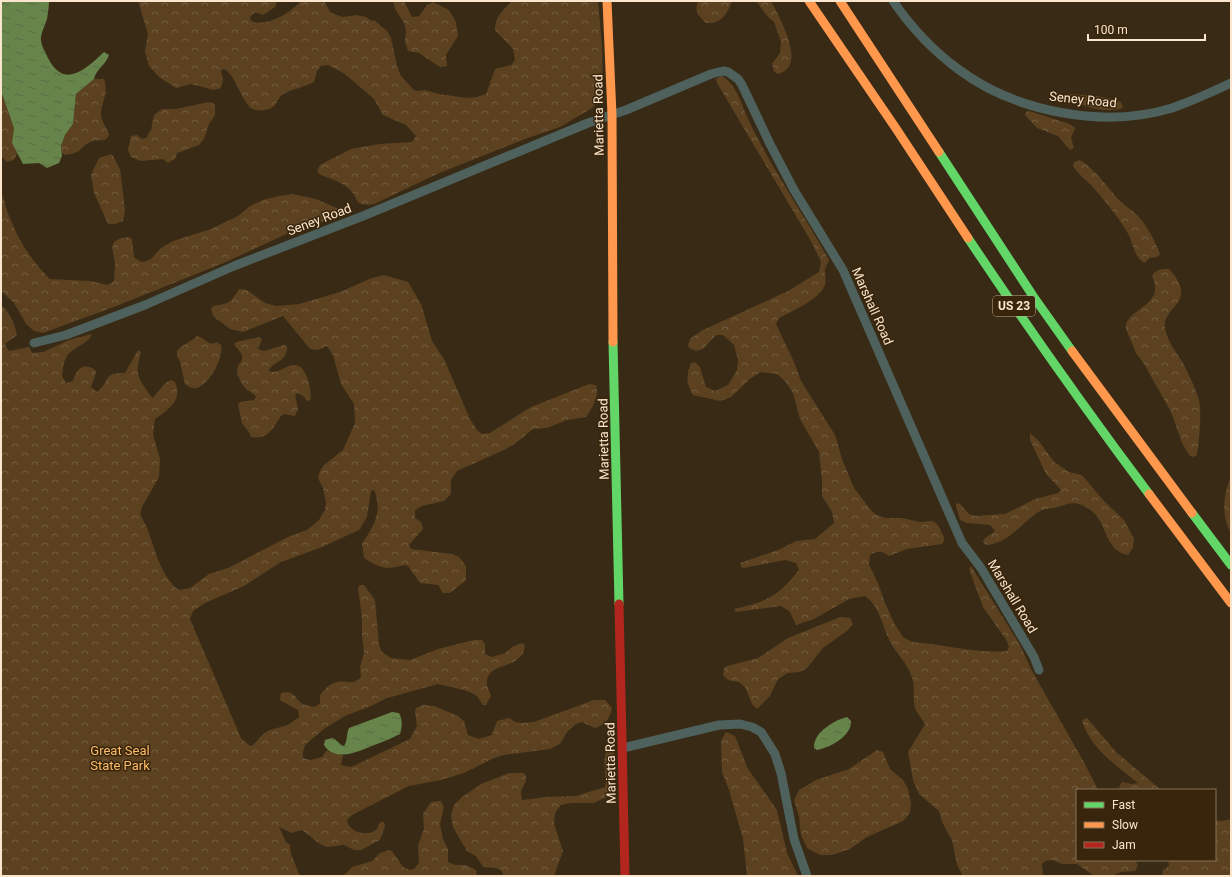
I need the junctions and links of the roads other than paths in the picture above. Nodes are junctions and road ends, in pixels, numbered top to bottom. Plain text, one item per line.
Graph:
1 (607, 1) edge
2 (809, 1) edge
3 (840, 1) edge
4 (893, 1) edge
5 (1231, 83) edge
6 (612, 115) junction
7 (34, 343) dead end
8 (1231, 564) edge
9 (1231, 603) edge
10 (1039, 670) dead end
11 (623, 748) junction
12 (625, 876) edge
13 (807, 876) edge

1 - 6 main road, Marietta Road
2 - 9 main road, US 23
3 - 8 main road, US 23
4 - 5 street, Seney Road
6 - 7 street, Seney Road
6 - 10 street, Marshall Road
6 - 11 main road, Marietta Road
11 - 12 main road, Marietta Road
11 - 13 street

